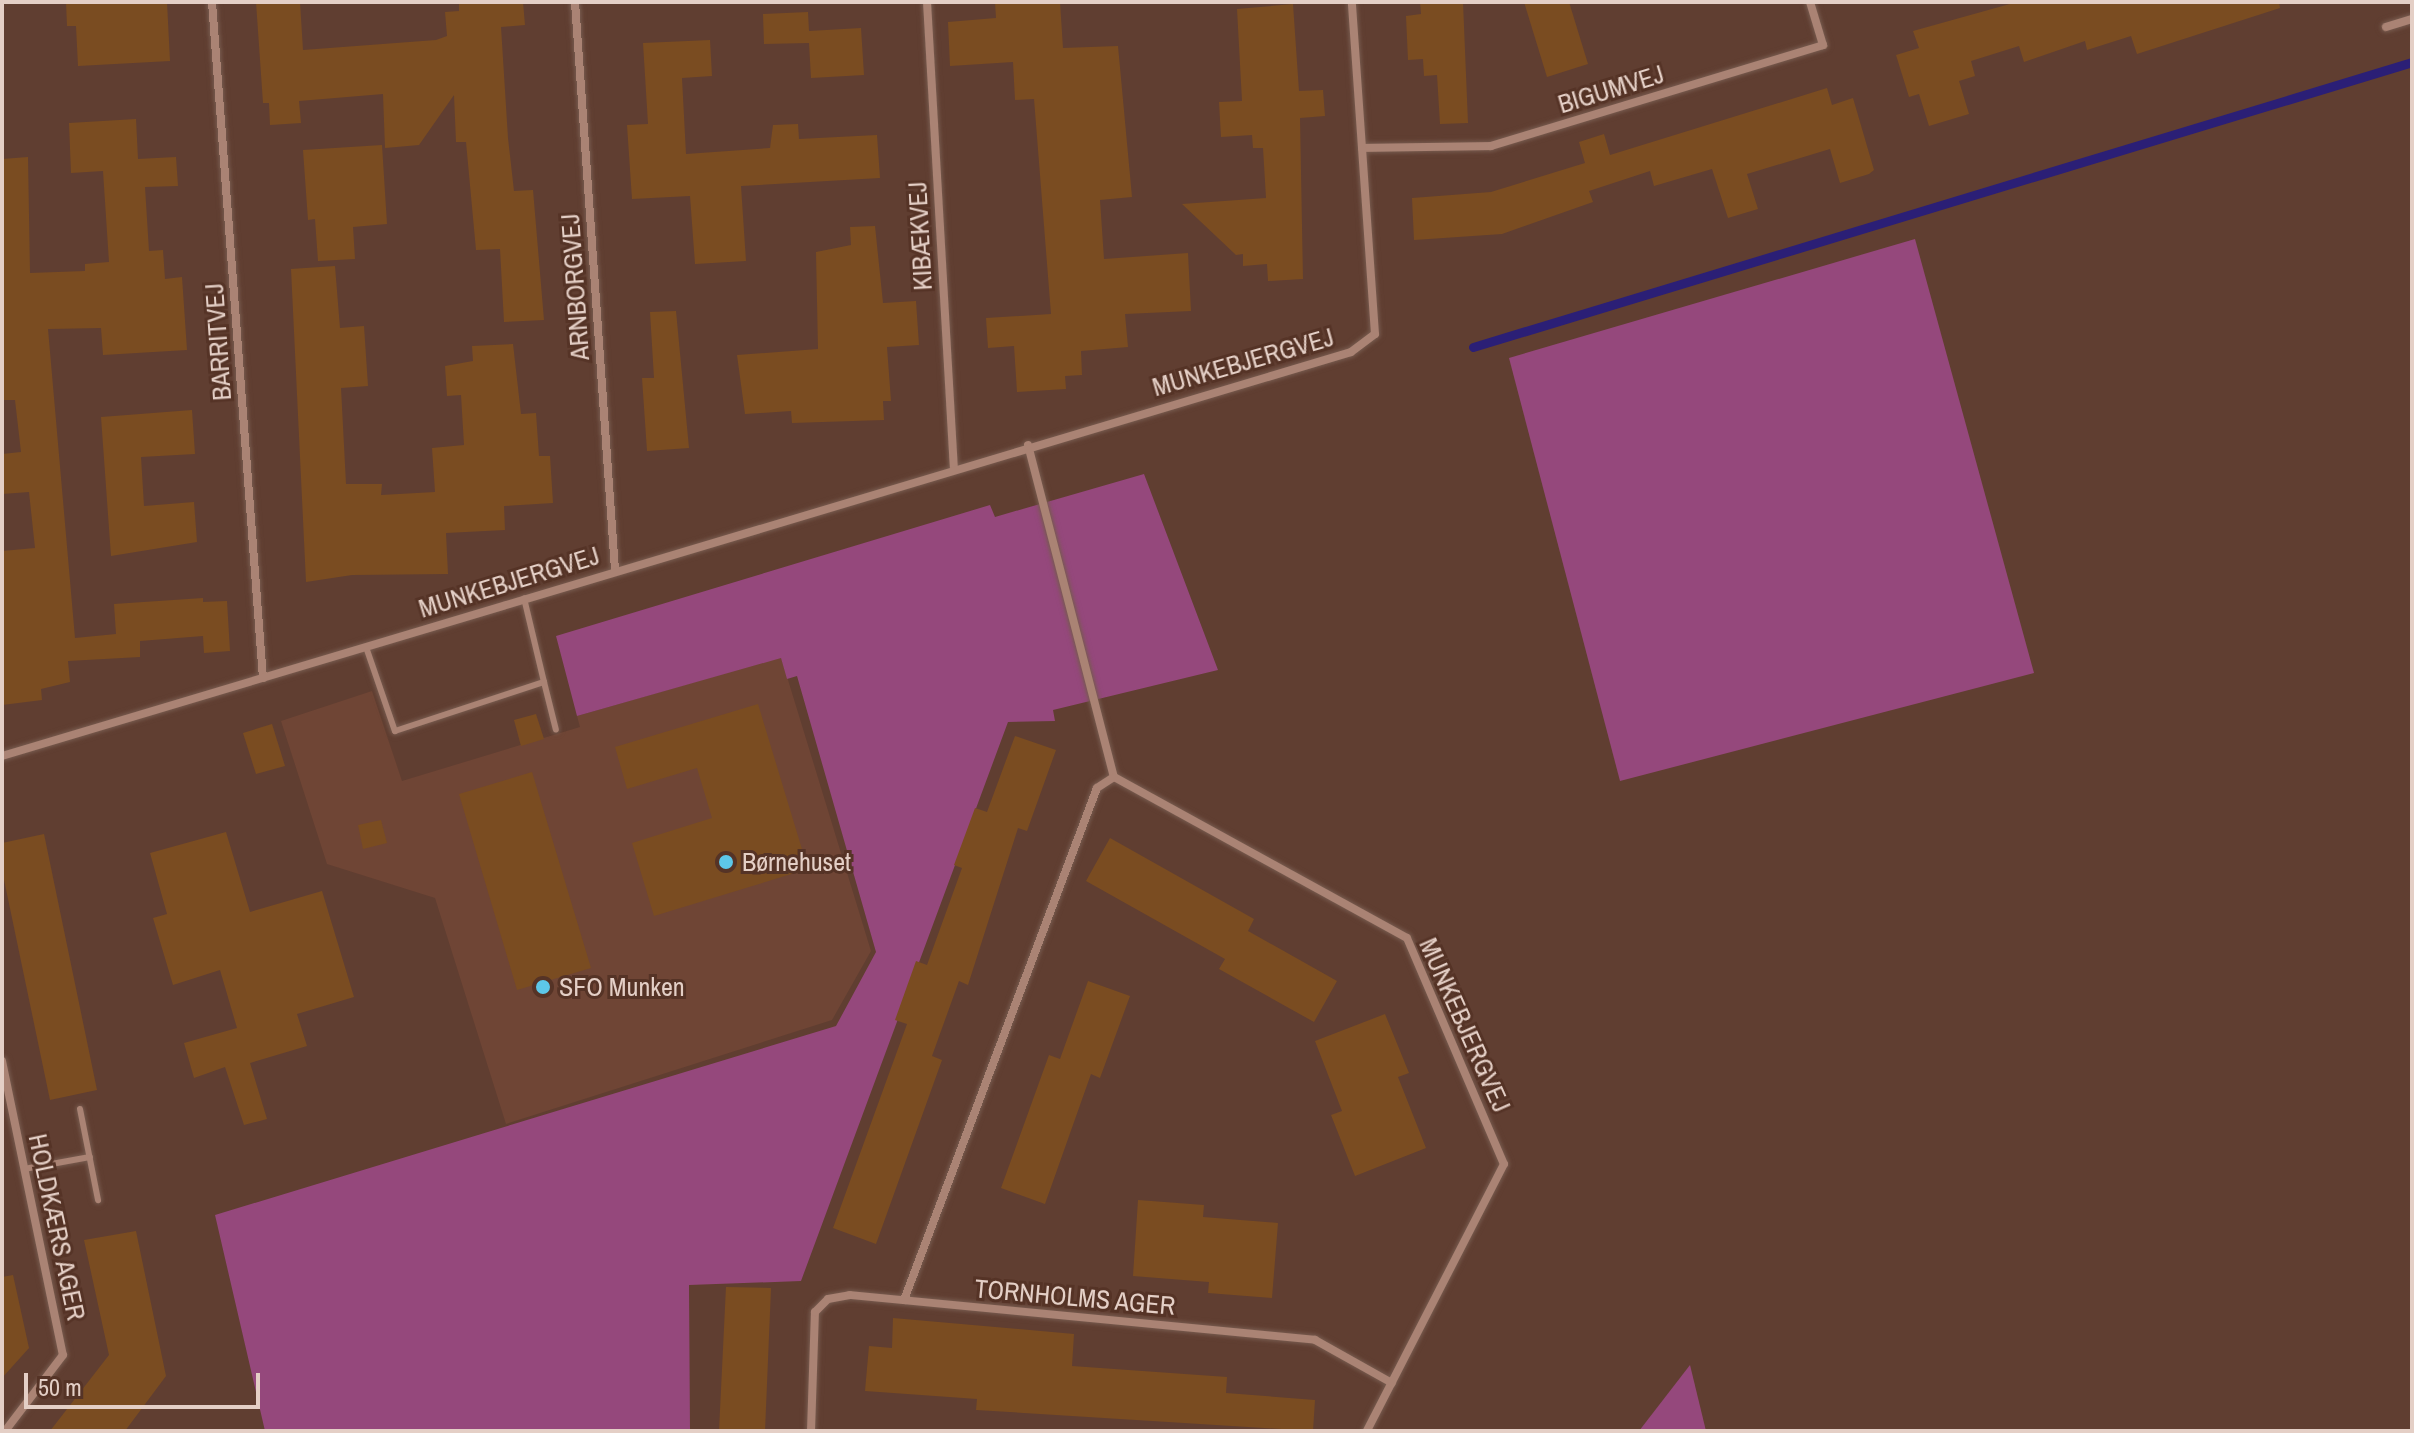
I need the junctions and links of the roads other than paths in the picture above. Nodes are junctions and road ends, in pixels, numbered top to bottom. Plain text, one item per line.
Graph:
1 (212, 2) edge
2 (575, 2) edge
3 (927, 2) edge
4 (1352, 2) edge
5 (1810, 2) edge
6 (2412, 19) edge
7 (2386, 27) dead end
8 (1362, 148) junction
9 (1028, 445) junction
10 (954, 467) junction
11 (615, 570) junction
12 (524, 598) junction
13 (366, 647) junction
14 (263, 678) junction
15 (544, 682) junction
16 (556, 730) dead end
17 (2, 756) edge
18 (1114, 777) junction
19 (2, 1061) edge
20 (80, 1109) dead end
21 (90, 1157) junction
22 (24, 1169) junction
23 (98, 1200) dead end
24 (904, 1300) junction
25 (1392, 1383) junction
26 (5, 1431) edge
27 (811, 1431) edge
28 (1367, 1431) edge

1 - 14 street, BARRITVEJ
2 - 11 street, ARNBORGVEJ
3 - 10 street, KIBÆKVEJ
4 - 8 street, MUNKEBJERGVEJ
5 - 8 street, BIGUMVEJ
6 - 7 street
8 - 9 street, MUNKEBJERGVEJ
9 - 10 street, MUNKEBJERGVEJ
9 - 18 street
10 - 11 street, MUNKEBJERGVEJ
11 - 12 street, MUNKEBJERGVEJ
12 - 13 street, MUNKEBJERGVEJ
12 - 15 lane
13 - 14 street, MUNKEBJERGVEJ
13 - 15 lane
14 - 17 street, MUNKEBJERGVEJ
15 - 16 lane
18 - 24 street
18 - 25 street, MUNKEBJERGVEJ
19 - 22 street, HOLDKÆRS AGER
20 - 21 lane
21 - 22 lane
21 - 23 lane
22 - 26 street, HOLDKÆRS AGER
24 - 25 street, TORNHOLMS AGER
24 - 27 street, TORNHOLMS AGER
25 - 28 street

